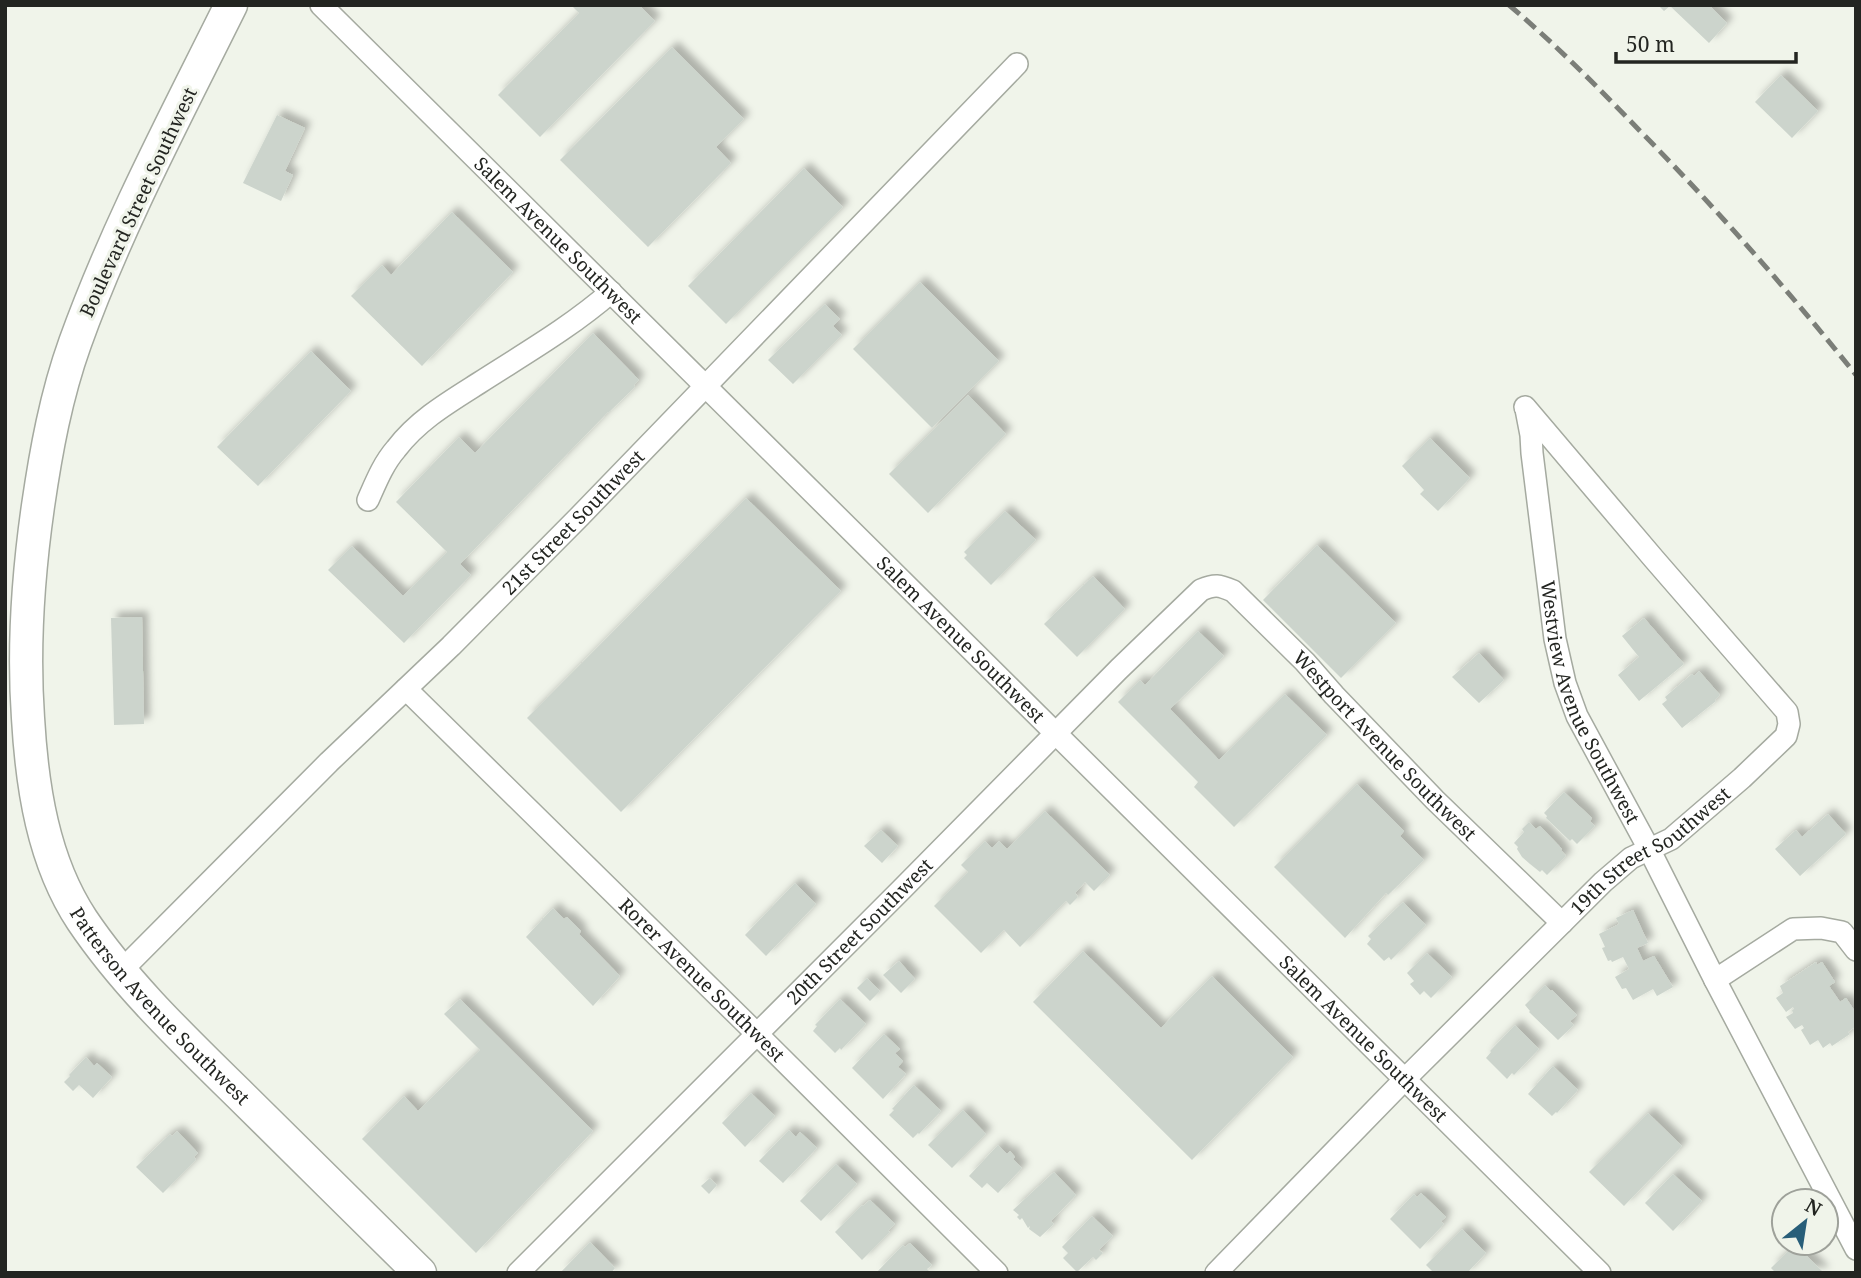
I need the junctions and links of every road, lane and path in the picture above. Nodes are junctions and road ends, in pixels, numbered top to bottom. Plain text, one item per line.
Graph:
1 (231, 5) edge
2 (321, 5) edge
3 (1017, 64) dead end
4 (611, 292) junction
5 (705, 386) junction
6 (1525, 407) joint
7 (368, 500) dead end
8 (1201, 590) joint
9 (406, 689) junction
10 (16, 696) edge
11 (1056, 734) junction
12 (1648, 849) junction
13 (1562, 923) junction
14 (1856, 950) edge
15 (121, 971) junction
16 (1715, 980) junction
17 (757, 1034) junction
18 (1405, 1079) junction
19 (1856, 1249) edge
20 (420, 1273) edge
21 (517, 1273) edge
22 (997, 1273) edge
23 (1216, 1273) edge
24 (1600, 1273) edge

1 - 10 main road, Boulevard Street Southwest
2 - 4 street, Salem Avenue Southwest
3 - 5 street, 21st Street Southwest
4 - 5 street, Salem Avenue Southwest
4 - 7 street
5 - 9 street, 21st Street Southwest
5 - 11 street, Salem Avenue Southwest
6 - 12 street, Westview Avenue Southwest
6 - 12 street, 19th Street Southwest
8 - 11 street, 20th Street Southwest
8 - 13 street, Westport Avenue Southwest
9 - 15 street, 21st Street Southwest
9 - 17 street, Rorer Avenue Southwest
10 - 15 main road, Patterson Avenue Southwest
11 - 17 street, 20th Street Southwest
11 - 18 street, Salem Avenue Southwest
12 - 13 street, 19th Street Southwest
12 - 16 street, Westview Avenue Southwest
13 - 18 street, 19th Street Southwest
14 - 16 street
15 - 20 main road, Patterson Avenue Southwest
16 - 19 street, Westview Avenue Southwest
17 - 21 street, 20th Street Southwest
17 - 22 street, Rorer Avenue Southwest
18 - 23 street, 19th Street Southwest
18 - 24 street, Salem Avenue Southwest

